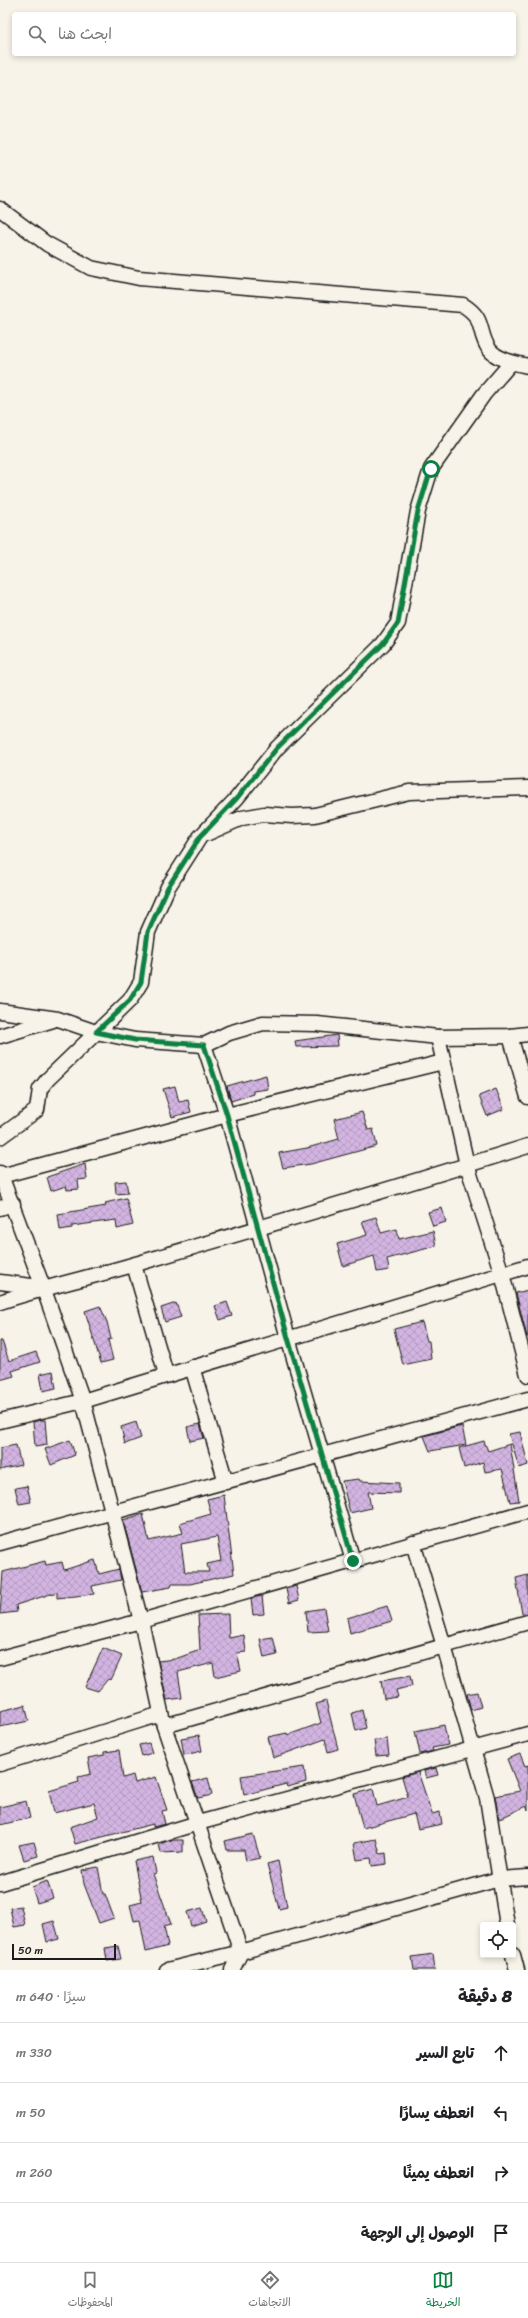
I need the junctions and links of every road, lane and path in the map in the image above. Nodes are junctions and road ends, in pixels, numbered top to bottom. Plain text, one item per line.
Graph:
1 (0, 209) edge
2 (512, 363) junction
3 (528, 366) edge
4 (528, 788) edge
5 (200, 837) junction
6 (0, 1011) edge
7 (58, 1019) junction
8 (96, 1032) junction
9 (528, 1034) edge
10 (0, 1036) edge
11 (510, 1036) junction
12 (438, 1038) junction
13 (204, 1045) junction
14 (443, 1062) junction
15 (528, 1097) edge
16 (227, 1115) junction
17 (0, 1137) edge
18 (528, 1146) edge
19 (467, 1166) junction
20 (1, 1174) edge
21 (6, 1206) edge
22 (257, 1229) junction
23 (134, 1265) junction
24 (528, 1266) edge
25 (502, 1274) junction
26 (0, 1282) edge
27 (43, 1288) junction
28 (0, 1302) edge
29 (288, 1338) junction
30 (192, 1367) junction
31 (166, 1374) junction
32 (528, 1375) edge
33 (528, 1399) edge
34 (83, 1401) junction
35 (0, 1421) edge
36 (322, 1456) junction
37 (226, 1482) junction
38 (528, 1511) edge
39 (111, 1513) junction
40 (0, 1543) edge
41 (413, 1543) junction
42 (353, 1561) junction
43 (141, 1621) junction
44 (528, 1622) edge
45 (444, 1646) junction
46 (0, 1658) edge
47 (162, 1720) junction
48 (528, 1734) edge
49 (474, 1749) junction
50 (0, 1764) edge
51 (198, 1823) junction
52 (528, 1877) edge
53 (499, 1879) junction
54 (0, 1883) edge
55 (506, 1922) edge
56 (242, 1952) junction
57 (514, 1958) edge
58 (167, 1970) edge
59 (232, 1970) edge
60 (517, 1970) edge

1 - 2 street
2 - 3 street
2 - 5 street
4 - 5 street
5 - 8 street
6 - 7 street
7 - 8 street
7 - 10 street
8 - 13 street
8 - 17 street
9 - 11 street
11 - 12 street
11 - 15 street
12 - 13 street
12 - 14 street
13 - 16 street
14 - 16 street
14 - 19 street
16 - 20 street
16 - 22 street
18 - 19 street
19 - 22 street
19 - 25 street
20 - 21 street
21 - 27 street
22 - 23 street
22 - 29 street
23 - 27 street
23 - 31 street
24 - 25 street
25 - 29 street
25 - 32 street
26 - 27 street
27 - 28 street
27 - 34 street
29 - 30 street
29 - 36 street
30 - 31 street
30 - 37 street
31 - 34 street
33 - 36 street
34 - 35 street
34 - 39 street
36 - 37 street
36 - 42 street
37 - 39 street
38 - 41 street
39 - 40 street
39 - 43 street
41 - 42 street
41 - 45 street
42 - 43 street
43 - 46 street
43 - 47 street
44 - 45 street
45 - 47 street
45 - 49 street
47 - 50 street
47 - 51 street
48 - 49 street
49 - 51 street
49 - 53 street
51 - 54 street
51 - 56 street
52 - 53 street
53 - 55 street
53 - 56 street
56 - 58 street
56 - 59 street
57 - 60 street

